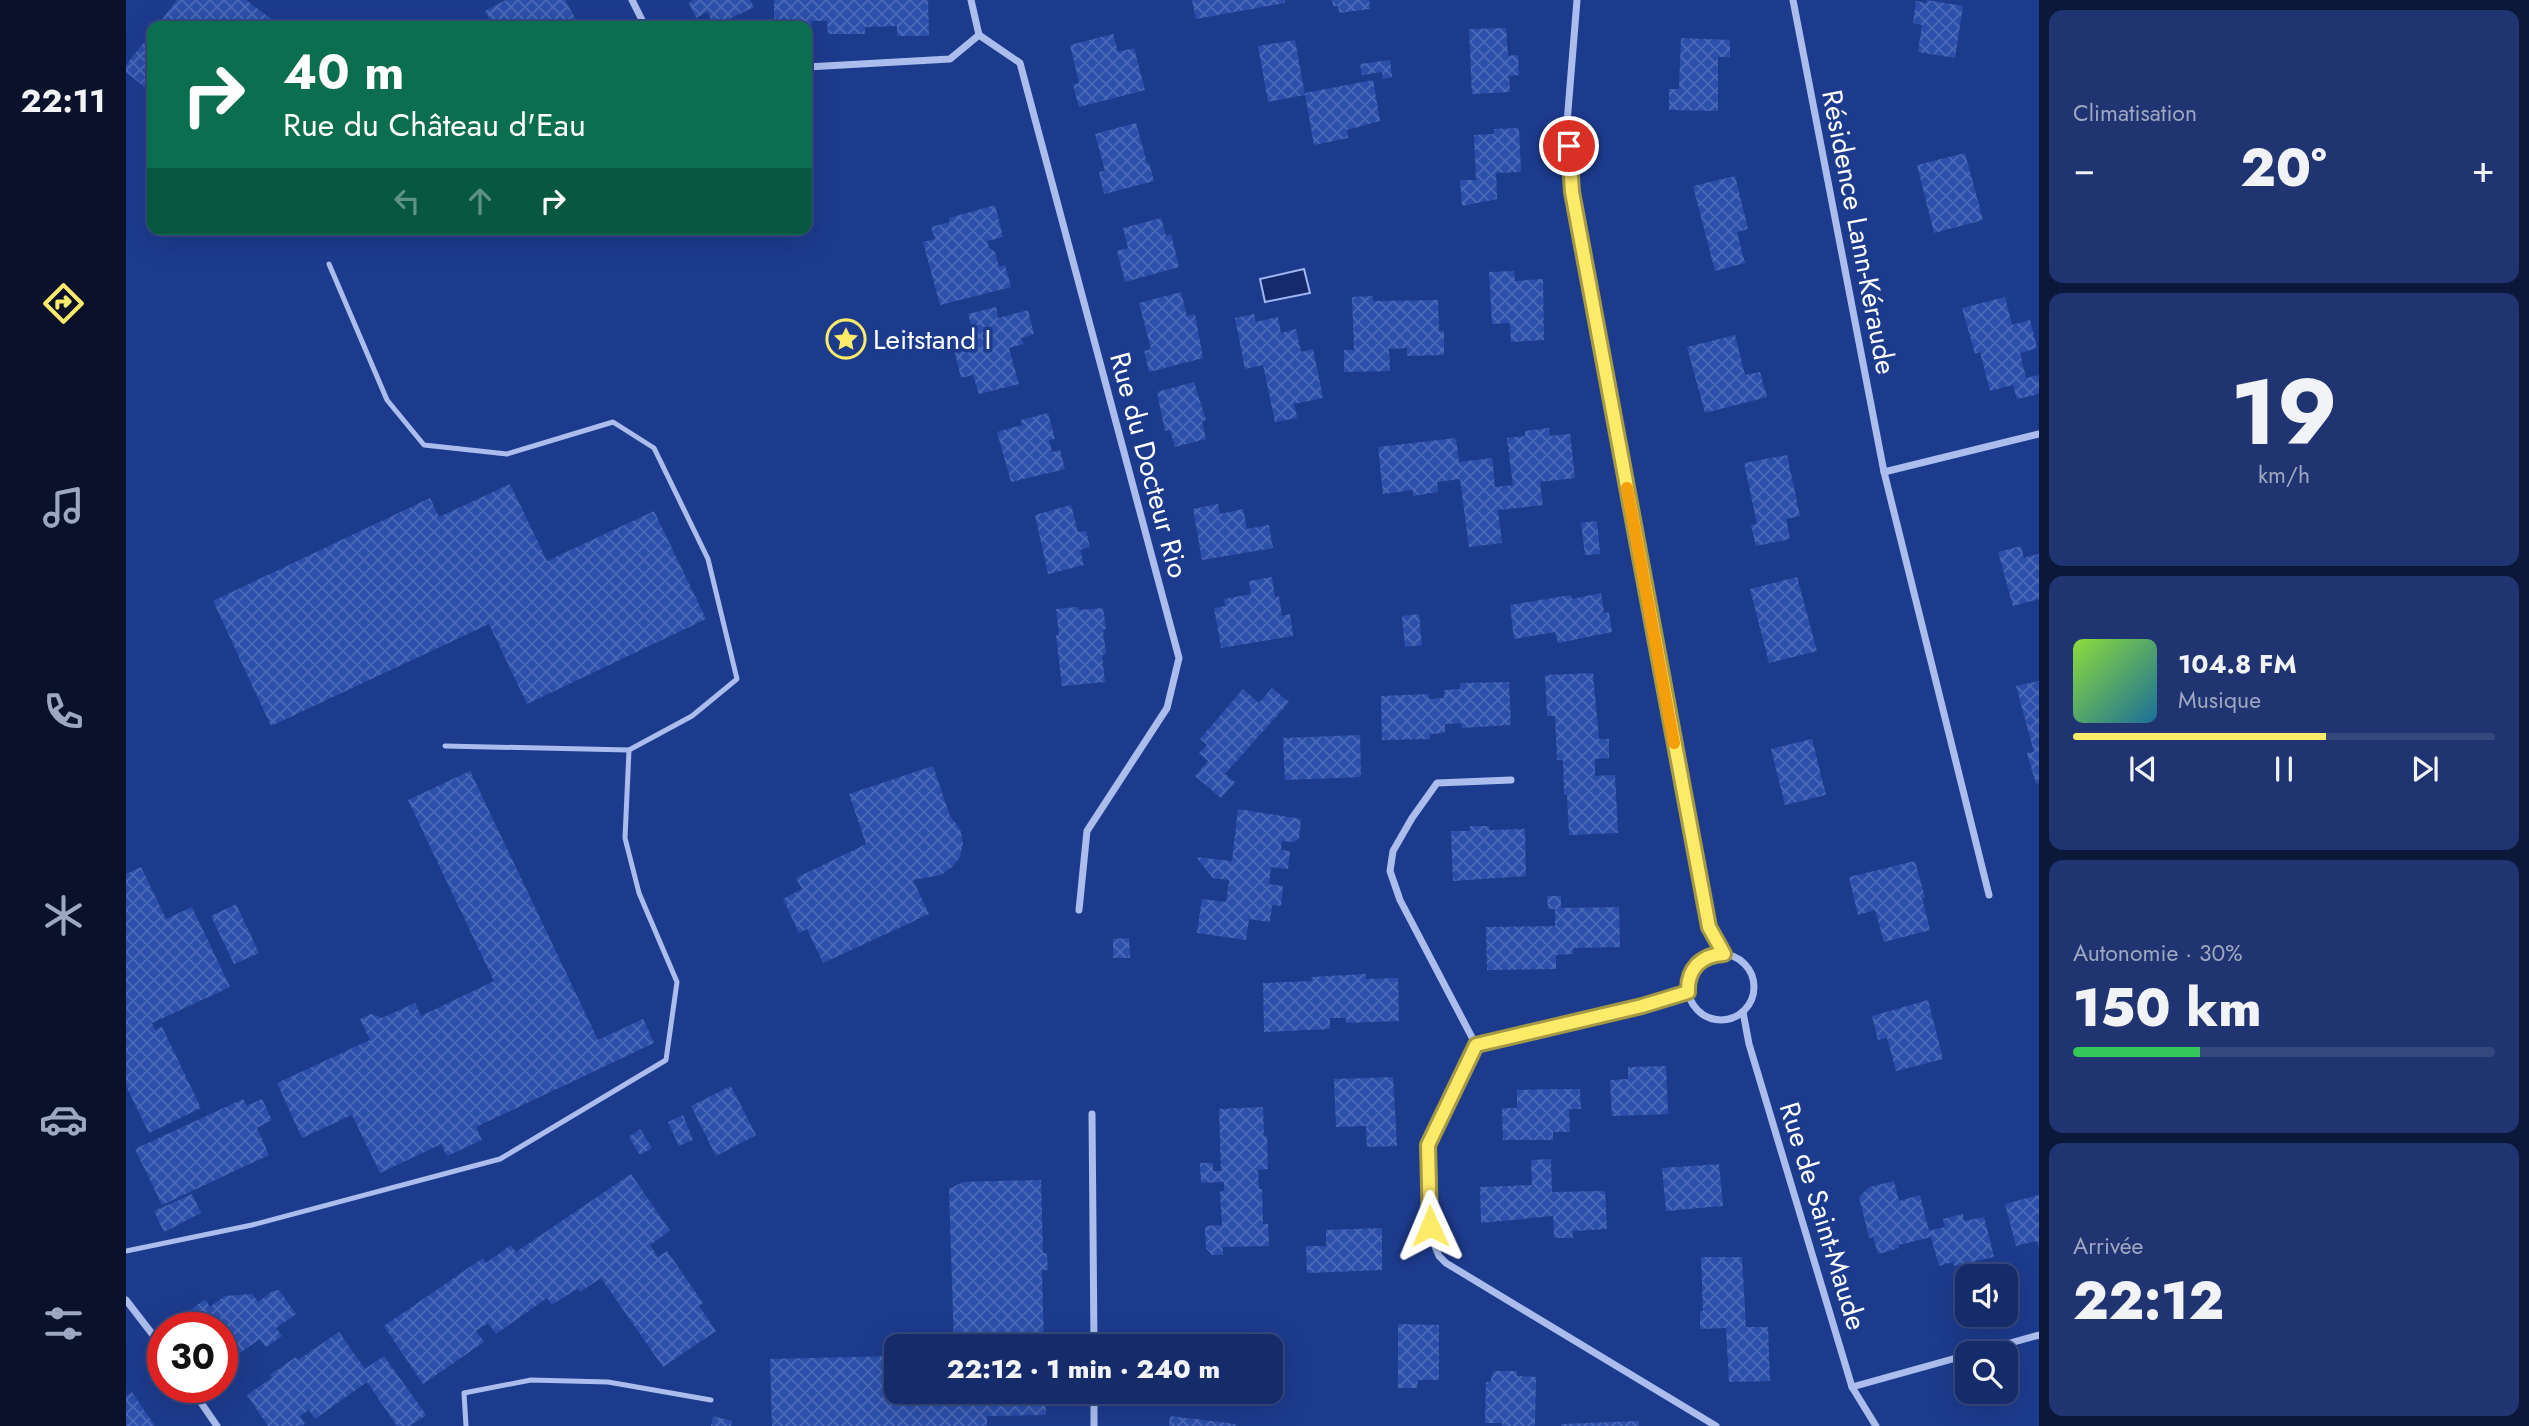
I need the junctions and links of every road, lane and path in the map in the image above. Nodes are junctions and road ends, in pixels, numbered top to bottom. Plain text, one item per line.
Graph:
1 (632, 0) edge
2 (971, 0) edge
3 (1577, 0) edge
4 (1793, 0) edge
5 (642, 21) edge
6 (979, 35) junction
7 (812, 67) edge
8 (329, 264) dead end
9 (2039, 434) edge
10 (1884, 472) junction
11 (445, 746) dead end
12 (629, 750) junction
13 (1511, 779) dead end
14 (1989, 895) dead end
15 (1079, 910) dead end
16 (1724, 954) junction
17 (1688, 992) junction
18 (1743, 1012) junction
19 (1476, 1045) junction
20 (1092, 1114) dead end
21 (126, 1251) edge
22 (126, 1300) edge
23 (147, 1327) edge
24 (1094, 1334) edge
25 (2039, 1335) edge
26 (2017, 1341) edge
27 (1955, 1358) edge
28 (1852, 1387) junction
29 (711, 1400) dead end
30 (201, 1403) edge
31 (1094, 1404) edge
32 (217, 1426) edge
33 (466, 1426) edge
34 (1094, 1426) edge
35 (1716, 1426) edge
36 (1876, 1426) edge

1 - 5 street
2 - 6 street
3 - 16 street
4 - 10 street, Résidence Lann-Kéraude
6 - 7 street
6 - 15 street, Rue du Docteur Rio
8 - 12 lane
9 - 10 street
10 - 14 street, Résidence Lann-Kéraude
11 - 12 lane
12 - 21 lane
13 - 19 street
16 - 17 street
16 - 18 street
17 - 18 street
17 - 19 street
18 - 28 street, Rue de Saint-Maude
19 - 35 street
20 - 24 street
22 - 23 street
25 - 26 street
27 - 28 street
28 - 36 street, Rue de Saint-Maude
29 - 33 lane
30 - 32 street
31 - 34 street

